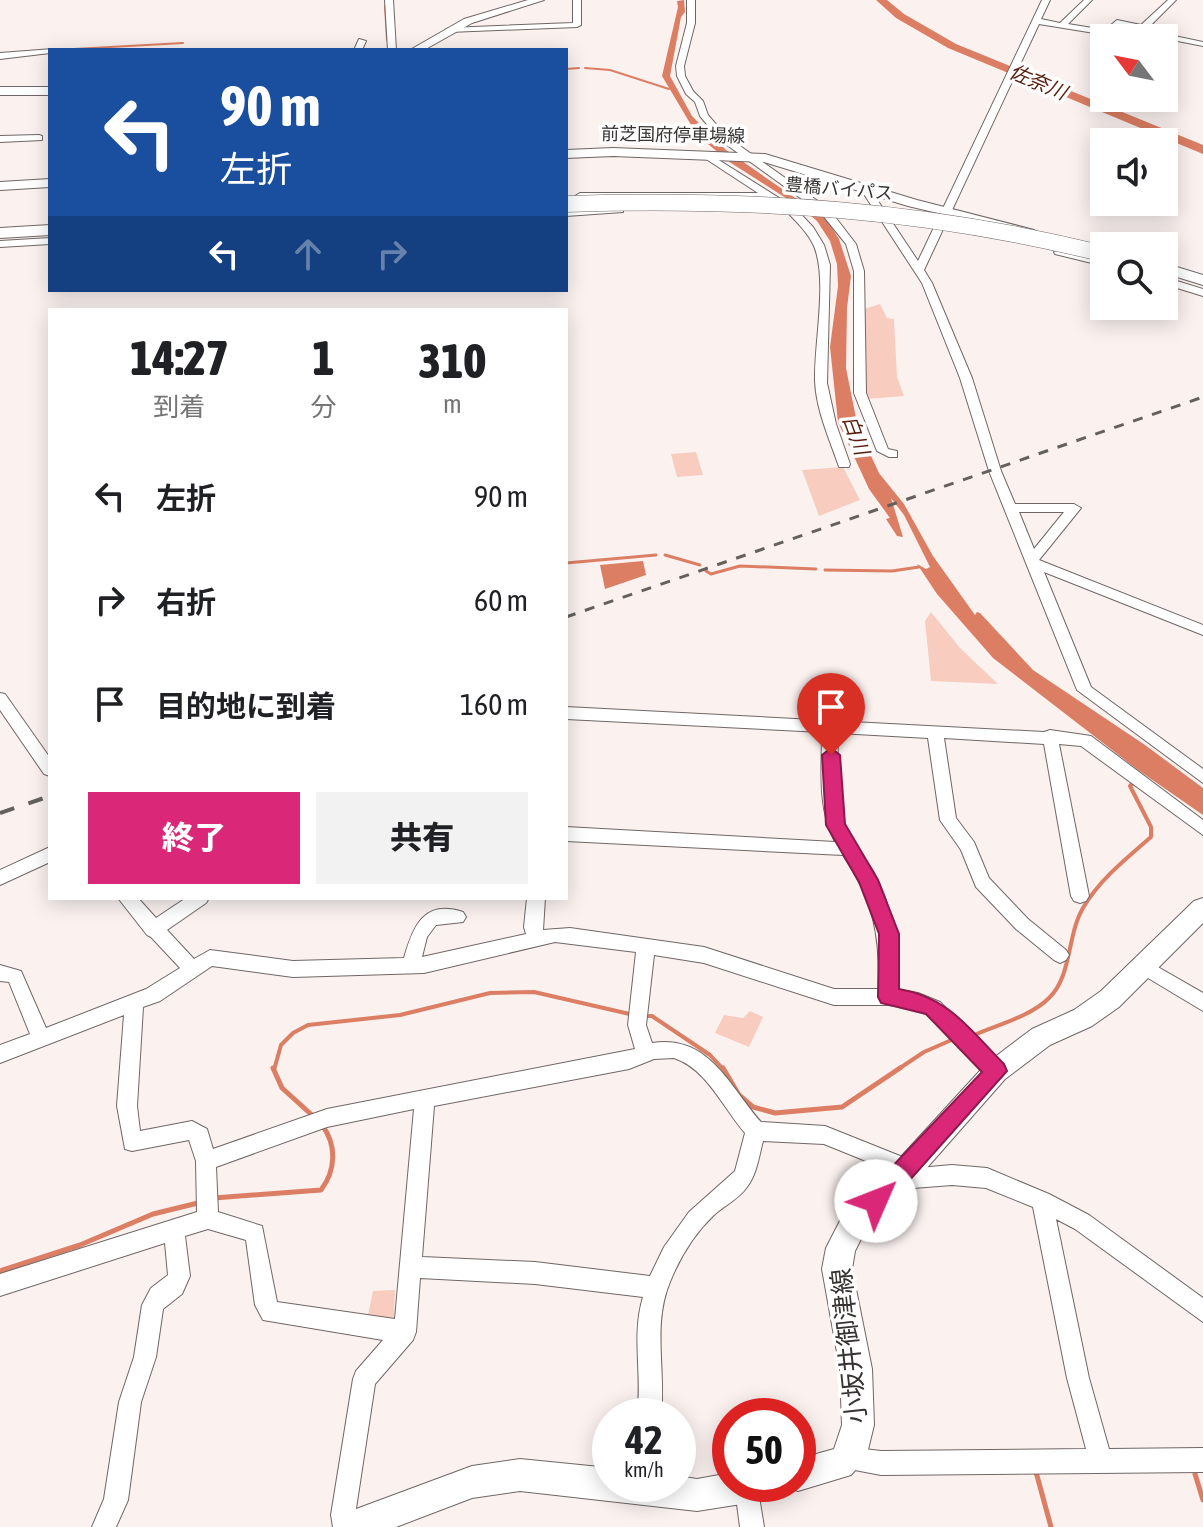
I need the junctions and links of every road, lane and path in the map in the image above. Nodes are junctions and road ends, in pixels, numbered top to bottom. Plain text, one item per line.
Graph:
1 (389, 0) edge
2 (539, 0) edge
3 (577, 0) edge
4 (691, 0) edge
5 (1046, 0) edge
6 (1088, 0) edge
7 (1172, 0) edge
8 (1036, 21) junction
9 (1147, 24) edge
10 (1062, 25) junction
11 (1090, 29) edge
12 (449, 30) junction
13 (1178, 38) edge
14 (1203, 44) edge
15 (392, 48) edge
16 (419, 48) edge
17 (48, 51) edge
18 (0, 56) edge
19 (0, 91) edge
20 (48, 91) edge
21 (39, 138) dead end
22 (0, 139) edge
23 (568, 154) edge
24 (708, 155) junction
25 (746, 156) junction
26 (48, 183) edge
27 (0, 186) edge
28 (865, 188) junction
29 (624, 194) junction
30 (742, 195) junction
31 (568, 201) edge
32 (568, 201) edge
33 (913, 203) junction
34 (877, 207) junction
35 (630, 209) junction
36 (749, 210) junction
37 (948, 212) junction
38 (568, 213) edge
39 (886, 221) junction
40 (938, 229) junction
41 (48, 230) edge
42 (0, 233) edge
43 (48, 241) edge
44 (0, 244) edge
45 (1090, 248) edge
46 (1090, 248) edge
47 (1090, 260) edge
48 (919, 269) junction
49 (1178, 271) edge
50 (1202, 277) edge
51 (1178, 285) edge
52 (1203, 293) edge
53 (893, 454) dead end
54 (844, 464) dead end
55 (1010, 508) junction
56 (1032, 561) junction
57 (1203, 630) edge
58 (0, 698) edge
59 (568, 713) edge
60 (830, 725) junction
61 (935, 731) junction
62 (1050, 736) junction
63 (48, 767) edge
64 (1203, 777) edge
65 (1203, 829) edge
66 (568, 834) edge
67 (849, 849) junction
68 (48, 855) edge
69 (0, 878) edge
70 (1080, 896) dead end
71 (129, 900) edge
72 (197, 900) edge
73 (536, 900) edge
74 (1203, 908) edge
75 (457, 917) dead end
76 (153, 930) junction
77 (536, 939) junction
78 (646, 947) junction
79 (1060, 955) dead end
80 (411, 965) junction
81 (1144, 967) junction
82 (192, 969) junction
83 (0, 973) edge
84 (888, 997) junction
85 (134, 1002) junction
86 (1203, 1003) edge
87 (41, 1037) junction
88 (645, 1052) junction
89 (0, 1054) edge
90 (996, 1071) junction
91 (425, 1100) junction
92 (756, 1131) junction
93 (206, 1161) junction
94 (903, 1174) junction
95 (1042, 1201) junction
96 (207, 1206) junction
97 (174, 1228) junction
98 (412, 1267) junction
99 (0, 1285) edge
100 (657, 1288) junction
101 (1203, 1311) edge
102 (405, 1332) junction
103 (649, 1398) edge
104 (847, 1459) junction
105 (1203, 1460) edge
106 (1101, 1461) junction
107 (816, 1469) edge
108 (592, 1481) edge
109 (755, 1502) edge
110 (104, 1527) edge
111 (345, 1527) edge
112 (355, 1527) edge
113 (752, 1527) edge

1 - 15 street
2 - 12 main road
3 - 12 street
4 - 25 street
5 - 8 street
6 - 10 street
7 - 9 street
8 - 10 street
8 - 37 street
10 - 11 street
12 - 16 main road
13 - 14 street
17 - 18 street
19 - 20 main road
21 - 22 street
23 - 24 main road, 前芝国府停車場線
24 - 25 main road, 前芝国府停車場線
24 - 54 street
25 - 28 main road, 前芝国府停車場線
25 - 53 street
26 - 27 main road
28 - 33 main road, 前芝国府停車場線
28 - 34 street
29 - 30 street
29 - 31 street
29 - 35 street
30 - 36 street
30 - 36 street
32 - 46 highway, 豊橋バイパス, bridge
33 - 34 street
33 - 37 main road, 前芝国府停車場線
34 - 39 street
34 - 39 street
35 - 36 street
35 - 38 street
37 - 40 street
37 - 45 main road, 前芝国府停車場線
39 - 40 street
39 - 48 street
40 - 47 street
40 - 48 street
41 - 42 highway
43 - 44 street
48 - 55 street
49 - 50 highway
51 - 52 street
55 - 56 street
55 - 56 street
56 - 57 street
56 - 64 street
58 - 63 street
59 - 60 street
60 - 61 street
60 - 67 street
61 - 62 street
61 - 79 street
62 - 65 street
62 - 70 street
66 - 67 street
67 - 84 street
68 - 69 street
71 - 76 street
72 - 76 street
73 - 77 street
74 - 81 main road, 小坂井御津線
75 - 80 street
76 - 82 street
77 - 78 street
77 - 80 street
78 - 84 street
78 - 88 street
80 - 82 street
81 - 86 street
81 - 90 main road, 小坂井御津線
82 - 85 street
83 - 87 street
84 - 90 street
85 - 87 street
85 - 93 street
87 - 89 street
88 - 91 street
88 - 92 street
90 - 94 main road, 小坂井御津線
91 - 93 street
91 - 98 street
92 - 94 street
92 - 100 street
93 - 96 street
94 - 95 street
94 - 104 main road, 小坂井御津線
95 - 101 street
95 - 106 street
96 - 97 street
96 - 102 street
97 - 99 street
97 - 110 street
98 - 100 street
98 - 102 street
100 - 103 street
102 - 111 street
104 - 106 street
104 - 107 main road
105 - 106 street
108 - 112 main road
109 - 113 street

